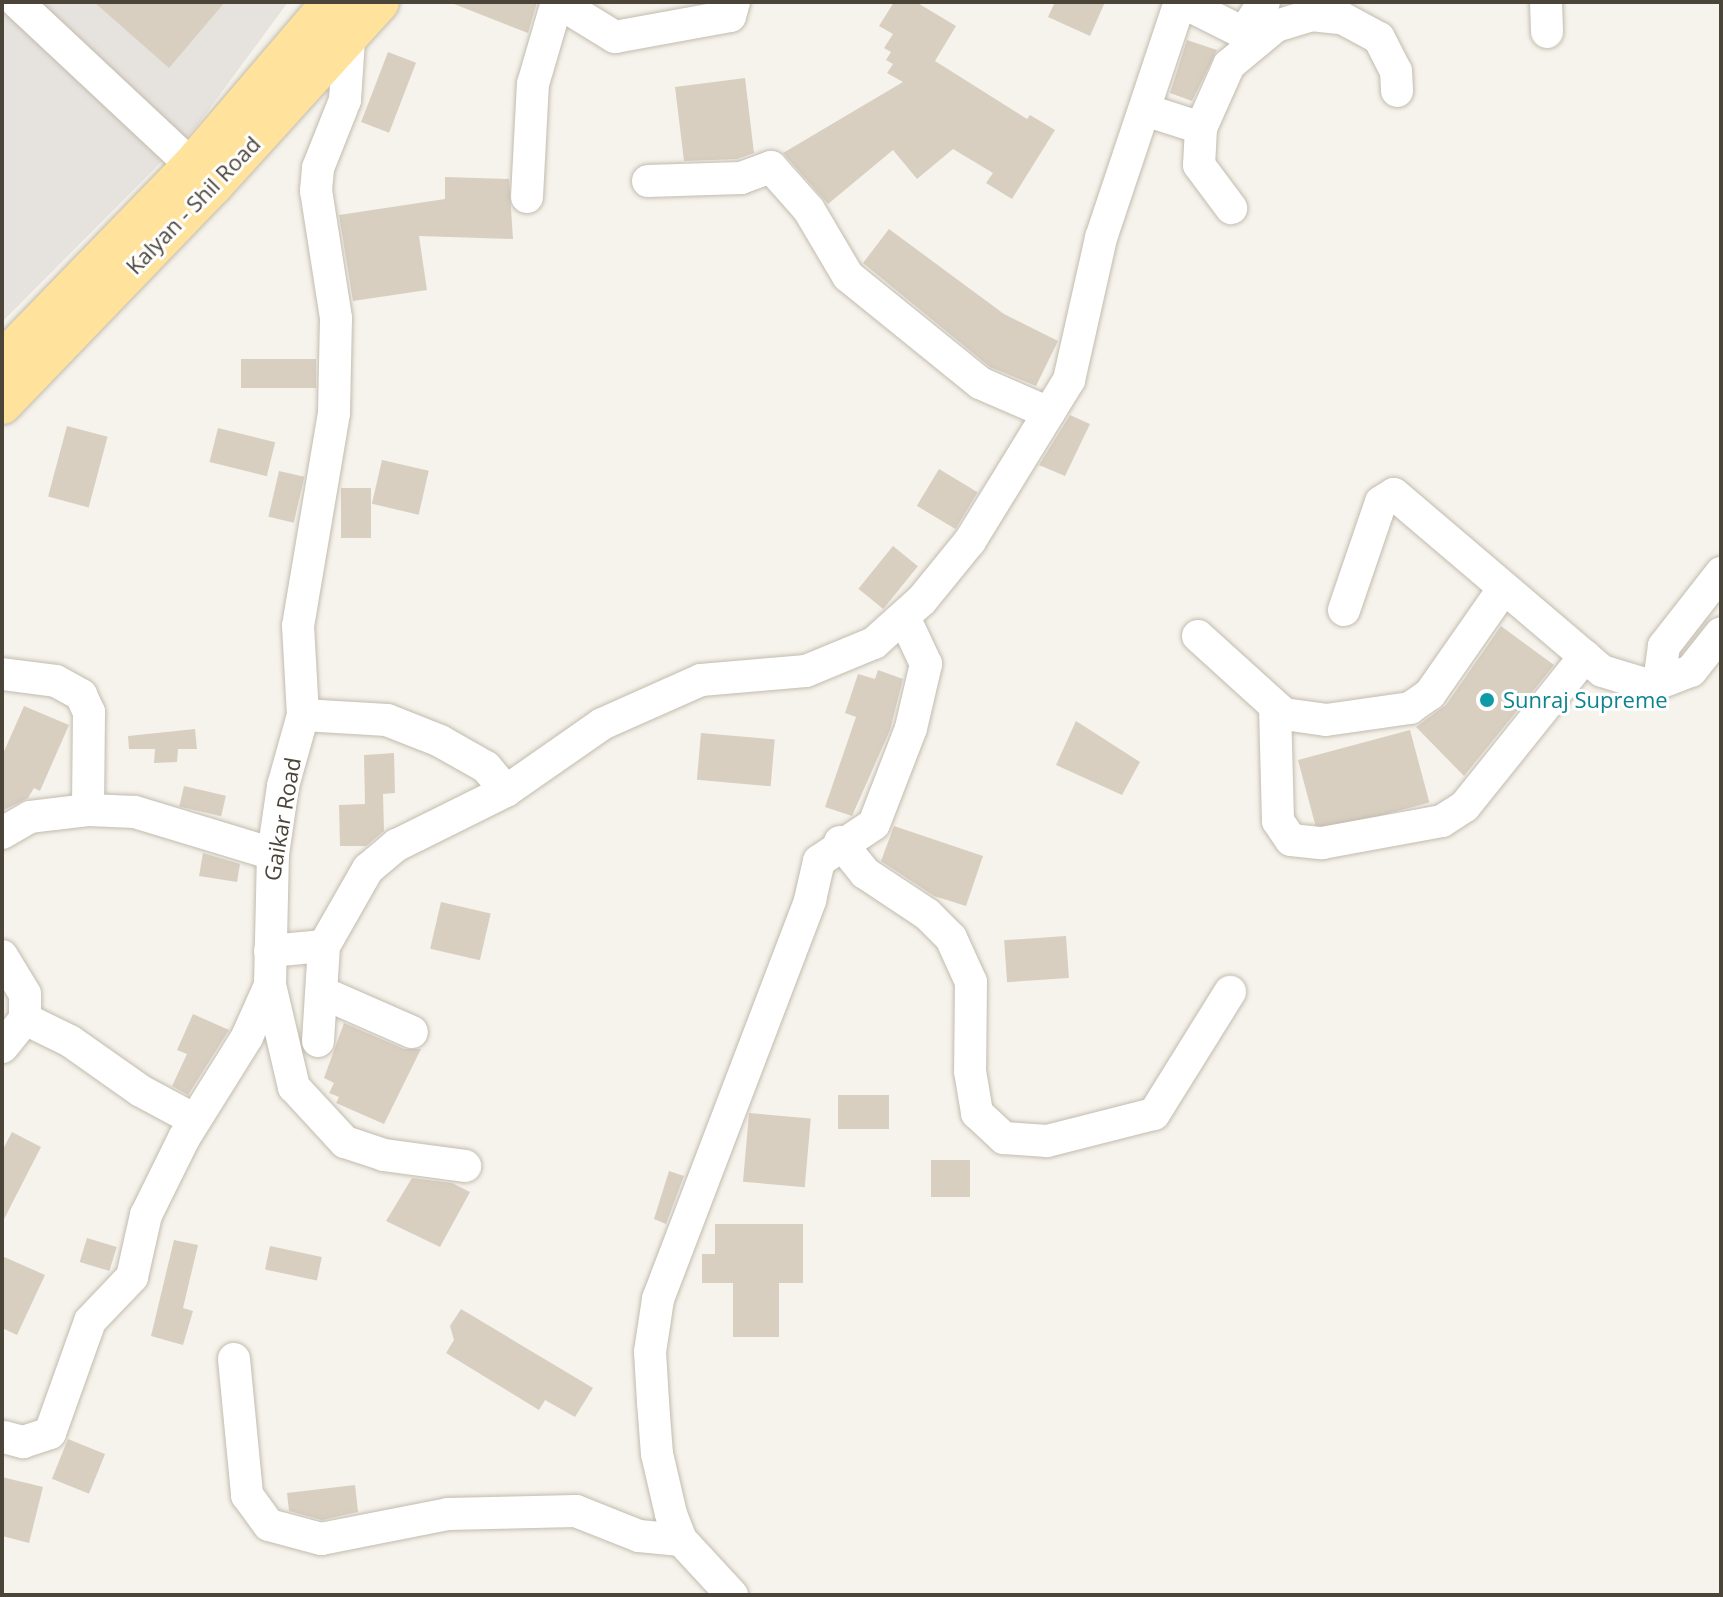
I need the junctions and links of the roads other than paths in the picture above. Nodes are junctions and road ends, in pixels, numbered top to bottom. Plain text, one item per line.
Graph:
1 (17, 2) edge
2 (379, 2) edge
3 (558, 2) edge
4 (734, 2) edge
5 (1181, 2) edge
6 (1264, 2) edge
7 (334, 19) edge
8 (1397, 91) dead end
9 (1145, 110) junction
10 (1201, 128) junction
11 (192, 166) junction
12 (648, 181) dead end
13 (527, 197) dead end
14 (1231, 208) dead end
15 (2, 362) edge
16 (2, 404) edge
17 (1049, 413) junction
18 (1721, 573) edge
19 (1504, 588) junction
20 (1344, 610) dead end
21 (904, 617) junction
22 (1721, 633) edge
23 (1198, 636) dead end
24 (1585, 656) junction
25 (2, 674) edge
26 (1659, 683) junction
27 (1275, 707) junction
28 (303, 715) junction
29 (506, 791) junction
30 (88, 810) junction
31 (2, 833) edge
32 (829, 852) junction
33 (273, 854) junction
34 (324, 946) junction
35 (270, 951) junction
36 (2, 956) edge
37 (270, 985) junction
38 (1230, 992) dead end
39 (323, 993) junction
40 (25, 1019) junction
41 (412, 1032) dead end
42 (318, 1041) dead end
43 (2, 1047) edge
44 (195, 1120) junction
45 (465, 1166) dead end
46 (234, 1359) dead end
47 (4, 1437) edge
48 (681, 1540) junction
49 (732, 1595) edge

1 - 11 street
2 - 7 main road, Kalyan - Shil Road
3 - 4 street
3 - 13 street
5 - 6 street
5 - 9 street
7 - 11 main road, Kalyan - Shil Road
7 - 16 main road, Kalyan - Shil Road
7 - 28 street, Gaikar Road
8 - 10 street
9 - 10 street
9 - 17 street
10 - 14 street
11 - 15 main road, Kalyan - Shil Road
12 - 17 street
17 - 21 street
18 - 26 street
19 - 20 street
19 - 24 street
19 - 27 street
21 - 29 street
21 - 32 street
22 - 26 street
23 - 27 street
24 - 26 street
24 - 27 street
25 - 30 street
28 - 29 street
28 - 33 street, Gaikar Road
29 - 34 street
30 - 31 street
30 - 33 street
32 - 38 street
32 - 48 street
33 - 35 street, Gaikar Road
34 - 35 street
34 - 39 street
35 - 37 street, Gaikar Road
36 - 40 street
37 - 44 street
37 - 45 street
39 - 41 street
39 - 42 street
40 - 43 street
40 - 44 street
44 - 47 street
46 - 48 street
48 - 49 street

